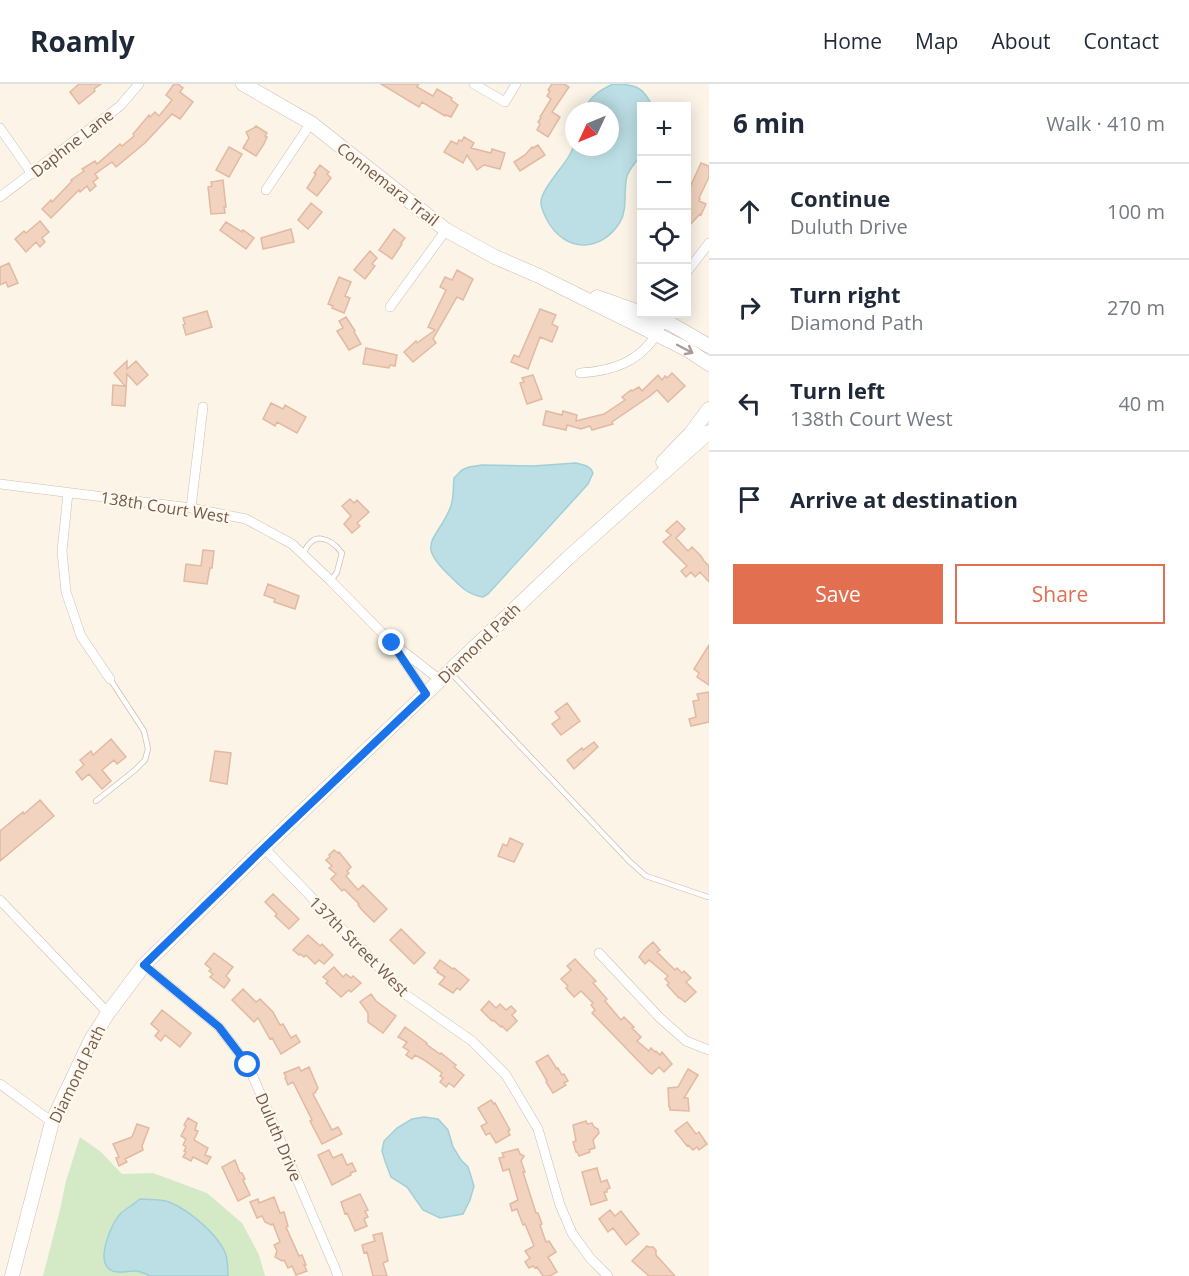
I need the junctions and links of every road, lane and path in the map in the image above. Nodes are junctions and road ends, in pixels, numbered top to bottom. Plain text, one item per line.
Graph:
1 (139, 84) edge
2 (243, 84) edge
3 (474, 84) edge
4 (516, 84) edge
5 (258, 87) edge
6 (311, 123) junction
7 (0, 128) edge
8 (32, 174) junction
9 (266, 190) dead end
10 (0, 197) edge
11 (446, 230) junction
12 (709, 243) edge
13 (691, 268) edge
14 (539, 276) junction
15 (390, 307) dead end
16 (637, 311) edge
17 (660, 324) edge
18 (709, 346) edge
19 (709, 364) edge
20 (580, 373) dead end
21 (203, 407) dead end
22 (709, 409) edge
23 (709, 432) edge
24 (0, 484) edge
25 (68, 493) junction
26 (191, 508) junction
27 (303, 555) junction
28 (568, 558) junction
29 (331, 581) junction
30 (392, 643) junction
31 (445, 675) junction
32 (110, 679) joint
33 (426, 694) junction
34 (96, 801) dead end
35 (264, 848) junction
36 (708, 897) edge
37 (0, 900) edge
38 (599, 953) dead end
39 (144, 965) junction
40 (108, 1013) junction
41 (709, 1050) edge
42 (0, 1084) edge
43 (52, 1122) junction
44 (12, 1276) edge
45 (338, 1276) edge
46 (608, 1276) edge

1 - 8 street, Daphne Lane
2 - 5 street, Connemara Trail
3 - 4 street
5 - 6 street, Connemara Trail
6 - 9 street
6 - 11 street, Connemara Trail
7 - 8 street
8 - 10 street, Daphne Lane
11 - 14 street, Connemara Trail
11 - 15 street
12 - 13 street
14 - 16 street, Connemara Trail
14 - 17 street, Connemara Trail
17 - 18 street, Connemara Trail
17 -> 19 street, Connemara Trail
17 - 20 street
21 - 26 street
22 - 28 street, Diamond Path
23 - 28 street, Diamond Path
24 - 25 street, 138th Court West
25 - 26 street, 138th Court West
25 - 32 street
26 - 27 street, 138th Court West
27 - 29 street, 138th Court West
27 - 29 lane
28 - 31 street, Diamond Path
29 - 30 street, 138th Court West
30 - 31 street, 138th Court West
30 - 33 street, 138th Court West
31 - 33 street, Diamond Path
31 - 36 lane
32 - 34 lane
33 - 35 street, Diamond Path
35 - 39 street, Diamond Path
35 - 46 street, 137th Street West
37 - 40 street
38 - 41 street
39 - 40 street, Diamond Path
39 - 45 street, Duluth Drive
40 - 43 street, Diamond Path
42 - 43 street
43 - 44 street, Diamond Path

